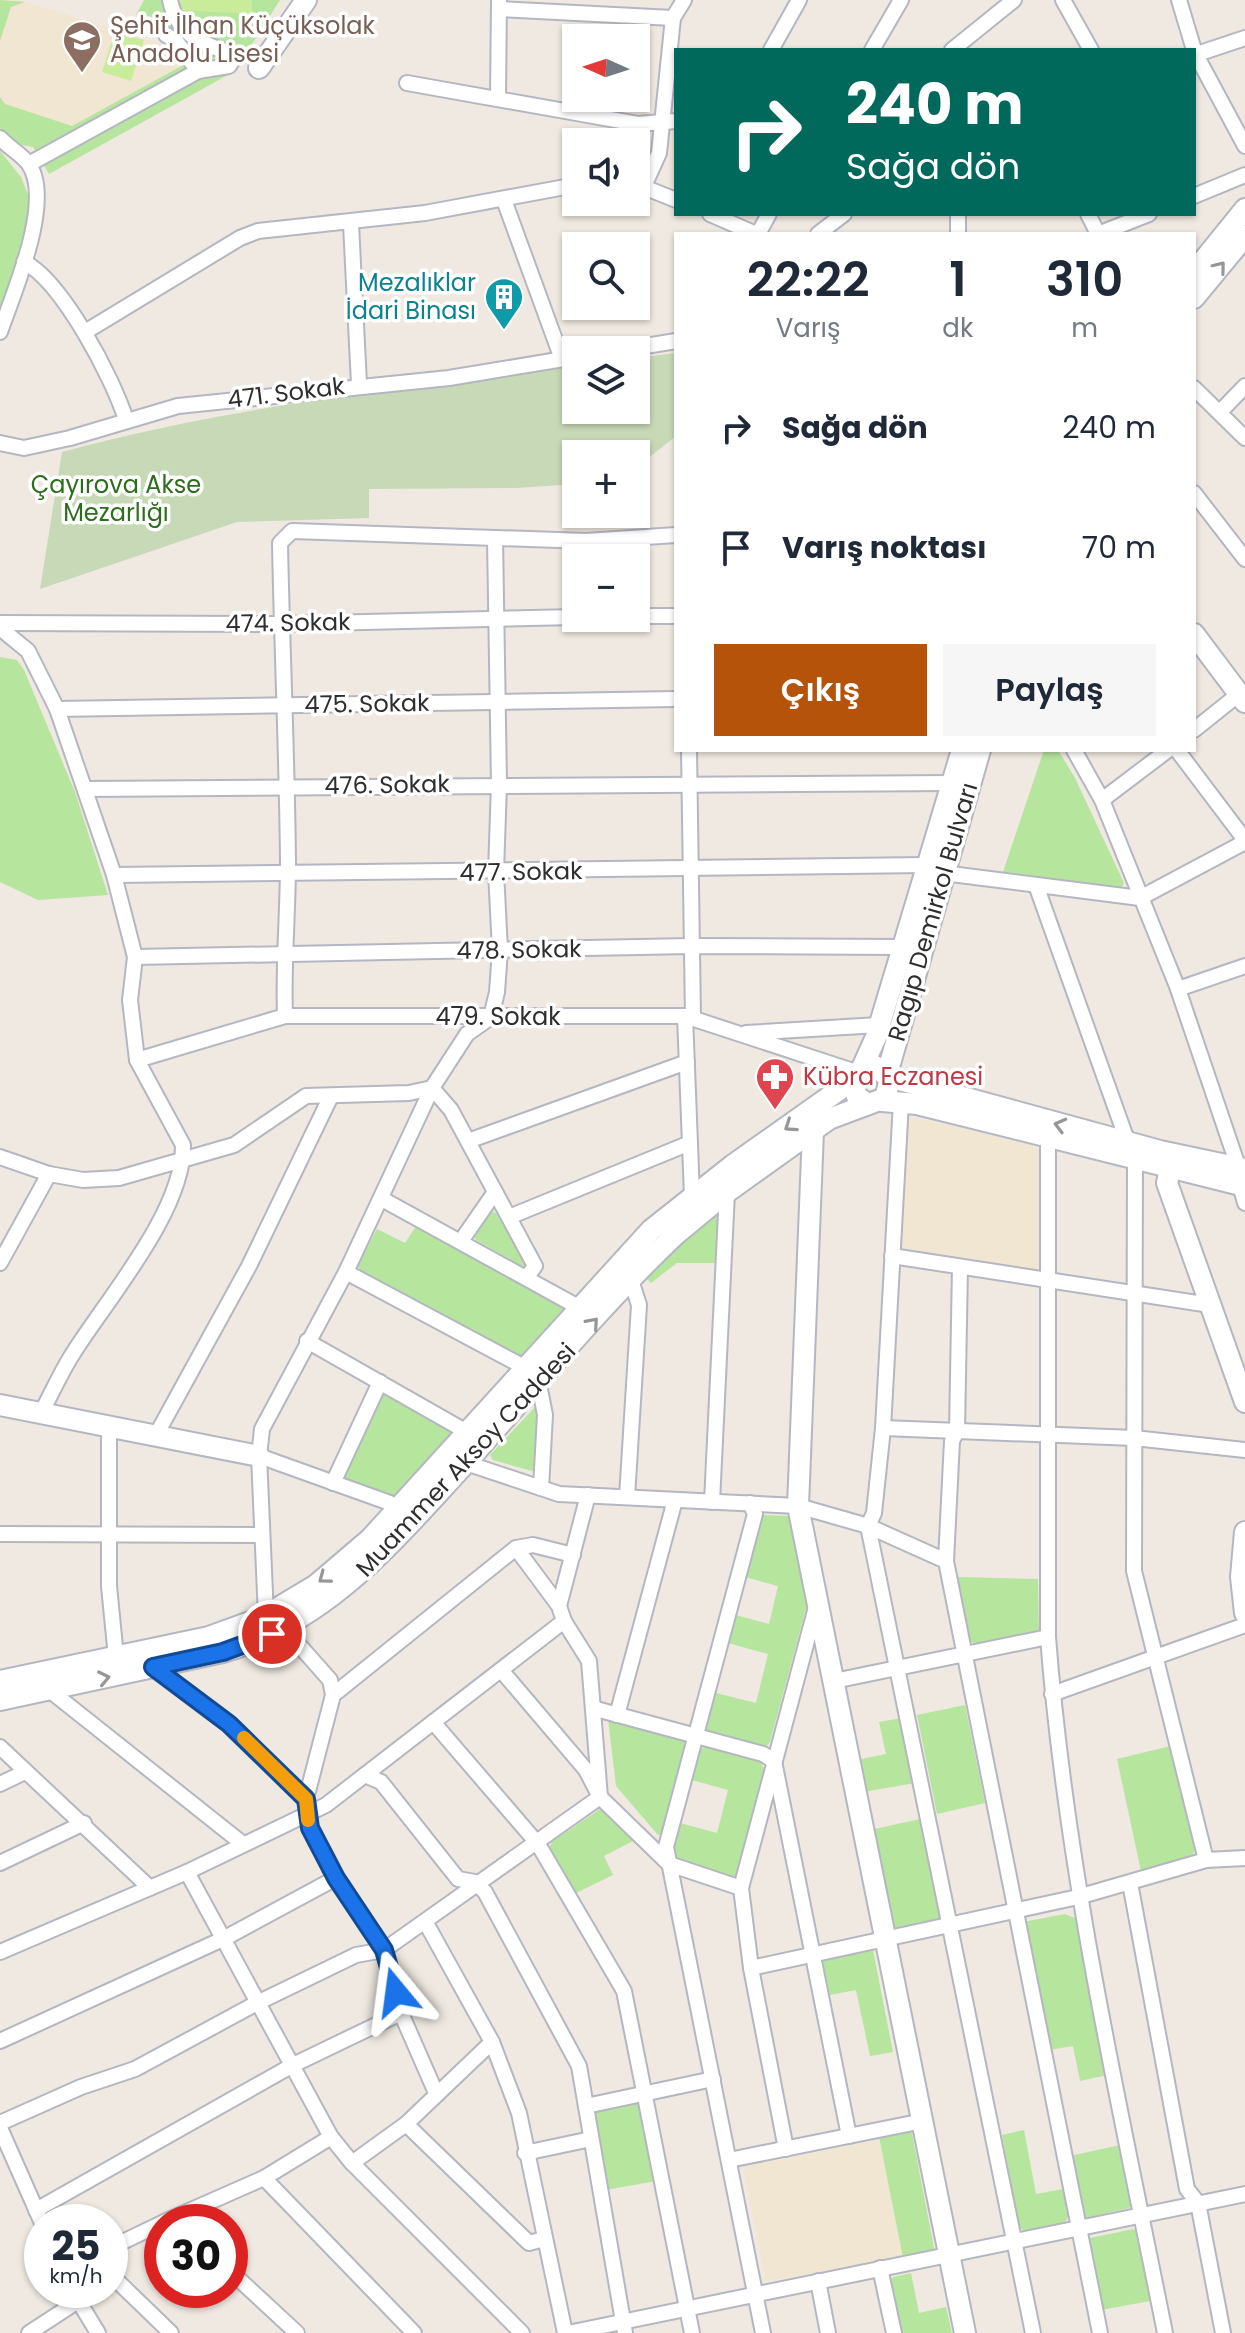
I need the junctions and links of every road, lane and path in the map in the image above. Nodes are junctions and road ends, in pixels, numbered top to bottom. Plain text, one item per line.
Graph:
1 (170, 0) edge
2 (306, 0) edge
3 (684, 0) edge
4 (799, 0) edge
5 (901, 0) edge
6 (1014, 0) edge
7 (1063, 0) edge
8 (1179, 0) edge
9 (499, 5) edge
10 (673, 18) junction
11 (166, 35) dead end
12 (1245, 38) edge
13 (772, 48) edge
14 (877, 48) edge
15 (954, 48) edge
16 (1090, 48) edge
17 (1193, 48) edge
18 (1196, 52) edge
19 (1196, 57) edge
20 (259, 68) dead end
21 (198, 71) junction
22 (407, 83) dead end
23 (498, 96) junction
24 (669, 121) edge
25 (0, 138) edge
26 (1245, 146) edge
27 (29, 164) junction
28 (650, 168) edge
29 (1245, 175) edge
30 (562, 188) edge
31 (650, 189) edge
32 (1196, 195) edge
33 (674, 199) edge
34 (504, 200) junction
35 (715, 216) edge
36 (841, 216) edge
37 (1144, 216) edge
38 (1243, 222) edge
39 (351, 224) junction
40 (752, 232) edge
41 (821, 232) edge
42 (1103, 232) edge
43 (24, 262) junction
44 (1196, 270) edge
45 (1196, 295) edge
46 (0, 332) edge
47 (85, 332) junction
48 (562, 341) edge
49 (674, 341) edge
50 (650, 345) edge
51 (562, 359) edge
52 (359, 384) junction
53 (1245, 386) edge
54 (1196, 390) edge
55 (1220, 412) junction
56 (126, 420) junction
57 (1245, 438) edge
58 (0, 443) edge
59 (1196, 496) edge
60 (674, 535) edge
61 (495, 538) junction
62 (1245, 559) edge
63 (650, 616) edge
64 (674, 616) edge
65 (562, 617) edge
66 (498, 618) junction
67 (282, 624) junction
68 (0, 626) edge
69 (1196, 637) edge
70 (1242, 698) edge
71 (674, 699) edge
72 (498, 702) junction
73 (284, 705) junction
74 (57, 709) junction
75 (1196, 729) edge
76 (689, 752) edge
77 (961, 752) edge
78 (979, 752) edge
79 (1075, 752) edge
80 (1165, 752) edge
81 (1178, 752) edge
82 (690, 782) junction
83 (952, 783) junction
84 (499, 784) junction
85 (287, 787) junction
86 (85, 789) junction
87 (1102, 800) junction
88 (1245, 841) edge
89 (935, 869) junction
90 (690, 870) junction
91 (496, 872) junction
92 (288, 874) junction
93 (114, 875) junction
94 (1036, 885) junction
95 (1140, 898) junction
96 (691, 946) junction
97 (902, 947) junction
98 (500, 950) junction
99 (282, 954) junction
100 (135, 957) junction
101 (1245, 966) edge
102 (1178, 989) junction
103 (285, 1016) junction
104 (491, 1017) junction
105 (689, 1017) junction
106 (879, 1025) junction
107 (738, 1034) junction
108 (137, 1060) junction
109 (687, 1062) junction
110 (857, 1073) junction
111 (888, 1076) junction
112 (432, 1088) junction
113 (331, 1096) junction
114 (884, 1102) junction
115 (813, 1131) junction
116 (1048, 1139) junction
117 (468, 1141) junction
118 (690, 1143) junction
119 (1131, 1152) junction
120 (0, 1157) edge
121 (183, 1161) junction
122 (1171, 1162) junction
123 (49, 1174) junction
124 (1243, 1182) edge
125 (495, 1192) junction
126 (727, 1192) junction
127 (692, 1196) junction
128 (382, 1199) junction
129 (509, 1217) junction
130 (461, 1241) junction
131 (892, 1256) junction
132 (0, 1263) edge
133 (960, 1267) junction
134 (346, 1272) junction
135 (527, 1277) junction
136 (631, 1280) junction
137 (1048, 1280) junction
138 (1134, 1293) junction
139 (1210, 1305) junction
140 (580, 1308) junction
141 (307, 1341) junction
142 (532, 1376) junction
143 (380, 1382) junction
144 (1245, 1402) edge
145 (3, 1412) edge
146 (40, 1415) junction
147 (109, 1428) junction
148 (883, 1428) junction
149 (957, 1431) junction
150 (467, 1432) junction
151 (1048, 1435) junction
152 (155, 1437) junction
153 (1134, 1438) junction
154 (1245, 1450) edge
155 (259, 1456) junction
156 (466, 1463) junction
157 (333, 1483) junction
158 (541, 1488) junction
159 (588, 1495) junction
160 (627, 1497) junction
161 (675, 1500) junction
162 (712, 1502) junction
163 (750, 1503) junction
164 (798, 1506) junction
165 (395, 1511) junction
166 (868, 1526) junction
167 (1245, 1532) edge
168 (0, 1534) edge
169 (261, 1535) junction
170 (110, 1536) junction
171 (516, 1548) junction
172 (573, 1555) junction
173 (946, 1561) junction
174 (1244, 1591) edge
175 (818, 1599) junction
176 (559, 1606) junction
177 (1245, 1613) edge
178 (266, 1616) junction
179 (564, 1621) junction
180 (1245, 1625) edge
181 (283, 1627) junction
182 (1048, 1637) junction
183 (965, 1654) junction
184 (1157, 1656) junction
185 (116, 1657) junction
186 (153, 1667) junction
187 (898, 1668) junction
188 (501, 1670) junction
189 (0, 1681) edge
190 (834, 1681) junction
191 (48, 1689) junction
192 (1052, 1694) junction
193 (333, 1695) junction
194 (0, 1700) edge
195 (596, 1709) junction
196 (617, 1715) junction
197 (433, 1722) junction
198 (696, 1736) junction
199 (0, 1747) edge
200 (774, 1761) junction
201 (25, 1772) junction
202 (365, 1775) junction
203 (0, 1784) edge
204 (600, 1797) junction
205 (306, 1799) junction
206 (307, 1815) junction
207 (84, 1823) junction
208 (243, 1844) junction
209 (538, 1844) junction
210 (1245, 1858) edge
211 (1206, 1860) junction
212 (0, 1863) edge
213 (669, 1864) junction
214 (187, 1872) junction
215 (336, 1878) junction
216 (475, 1882) junction
217 (1130, 1883) junction
218 (150, 1888) junction
219 (741, 1888) junction
220 (1078, 1897) junction
221 (1016, 1911) junction
222 (426, 1923) junction
223 (950, 1927) junction
224 (225, 1938) junction
225 (886, 1940) junction
226 (384, 1950) junction
227 (0, 1952) edge
228 (812, 1956) junction
229 (751, 1968) junction
230 (257, 2003) junction
231 (401, 2013) junction
232 (0, 2041) edge
233 (492, 2042) junction
234 (293, 2065) junction
235 (713, 2079) junction
236 (436, 2093) junction
237 (644, 2094) junction
238 (586, 2106) junction
239 (923, 2121) junction
240 (406, 2124) junction
241 (0, 2126) edge
242 (849, 2136) junction
243 (331, 2137) junction
244 (591, 2139) junction
245 (786, 2149) junction
246 (525, 2153) junction
247 (729, 2160) junction
248 (352, 2163) junction
249 (264, 2178) junction
250 (1245, 2194) edge
251 (1198, 2203) junction
252 (33, 2204) edge
253 (61, 2204) edge
254 (207, 2204) edge
255 (1142, 2215) junction
256 (1080, 2227) junction
257 (544, 2239) junction
258 (1015, 2240) junction
259 (949, 2254) junction
260 (880, 2268) junction
261 (818, 2281) junction
262 (248, 2288) edge
263 (128, 2291) edge
264 (755, 2294) junction
265 (59, 2308) edge
266 (83, 2308) edge
267 (687, 2308) junction
268 (624, 2327) edge
269 (29, 2333) edge
270 (98, 2333) edge
271 (171, 2333) edge
272 (297, 2333) edge
273 (414, 2333) edge
274 (522, 2333) edge
275 (567, 2333) edge
276 (692, 2333) edge
277 (763, 2333) edge
278 (828, 2333) edge
279 (894, 2333) edge
280 (965, 2333) edge
281 (1033, 2333) edge
282 (1100, 2333) edge
283 (1165, 2333) edge
284 (1223, 2333) edge

1 - 21 street
2 - 20 main road
3 - 10 street
4 - 13 street
5 - 14 street
6 - 15 street
7 - 16 street
8 - 17 street
9 - 10 street
9 - 23 street
10 - 24 street
11 - 21 street
12 - 18 street
19 - 26 street
21 - 27 street
22 - 23 street
23 - 24 street
24 - 28 street
25 - 27 street
27 - 43 street
29 - 32 street
30 - 34 street
31 - 33 street
34 - 39 street
34 - 48 street
35 - 40 street
36 - 41 street
37 - 42 street
38 - 44 main road
45 -> 38 main road
39 - 47 street
39 - 52 street
43 - 46 street
43 - 47 street
47 - 56 street
49 - 50 street
51 - 52 street, 471. Sokak
52 - 56 street, 471. Sokak
53 - 55 street
54 - 55 street
55 - 57 street
56 - 58 street, 471. Sokak
59 - 62 street
60 - 61 street
61 - 66 street
61 - 67 street
63 - 64 street
65 - 66 street, 474. Sokak
66 - 67 street, 474. Sokak
66 - 72 street
67 - 68 street, 474. Sokak
67 - 73 street
68 - 74 street
69 - 70 main road
70 - 75 street
71 - 72 street, 475. Sokak
72 - 73 street, 475. Sokak
72 - 84 street
73 - 74 street, 475. Sokak
73 - 85 street
74 - 86 street
76 - 82 street
77 - 83 main road, Ragıp Demirkol Bulvarı
78 - 89 main road, Ragıp Demirkol Bulvarı
79 - 87 street
80 - 87 street
81 - 88 street
82 - 83 street, 476. Sokak
82 - 84 street, 476. Sokak
82 - 90 street
83 - 89 main road, Ragıp Demirkol Bulvarı
84 - 85 street, 476. Sokak
84 - 91 street
85 - 86 street, 476. Sokak
85 - 92 street
86 - 93 street
87 - 95 street
88 - 95 street
89 - 90 street, 477. Sokak
89 - 94 street, 477. Sokak
89 - 97 main road, Ragıp Demirkol Bulvarı
89 - 111 main road, Ragıp Demirkol Bulvarı
90 - 91 street, 477. Sokak
90 - 96 street
91 - 92 street, 477. Sokak
91 - 98 street
92 - 93 street, 477. Sokak
92 - 99 street
93 - 100 street
94 - 95 street, 477. Sokak
94 - 119 street
95 - 102 street
96 - 97 street, 478. Sokak
96 - 98 street, 478. Sokak
96 - 105 street
97 - 106 main road, Ragıp Demirkol Bulvarı
98 - 99 street, 478. Sokak
98 - 104 street
99 - 100 street, 478. Sokak
99 - 103 street
100 - 108 street
101 - 102 street
102 - 124 street
103 - 104 street, 479. Sokak
103 - 108 street, 479. Sokak
104 - 105 street, 479. Sokak
104 - 112 street
105 - 107 street, 479. Sokak
105 - 109 street
106 - 107 street
106 - 110 main road, Ragıp Demirkol Bulvarı
107 - 110 street, 479. Sokak
108 - 121 street
109 - 117 street
109 - 118 street
110 - 111 main road
110 - 114 main road
110 -> 127 main road
111 - 114 main road
119 -> 111 main road
112 - 113 street
112 - 117 street
112 - 128 street
113 - 121 street
113 - 152 street
114 - 115 main road, Muammer Aksoy Caddesi
114 - 116 main road
114 - 131 street
115 - 126 main road, Muammer Aksoy Caddesi
115 - 164 main road
116 - 119 main road
116 - 137 street
117 - 125 street
118 - 127 street
118 - 129 street
119 - 122 main road
119 - 138 street
120 - 123 street
121 - 123 street
121 - 146 street
122 - 124 main road
122 - 139 main road
123 - 132 street
125 - 129 street
125 - 130 street
126 - 136 main road, Muammer Aksoy Caddesi
126 - 162 street
127 - 140 main road
128 - 130 street
128 - 134 street
129 - 135 street
130 - 135 street
131 - 133 street
131 - 148 street
133 - 137 street
133 - 149 street
134 - 141 street
134 - 142 street
135 - 140 street
142 -> 136 main road, Muammer Aksoy Caddesi
136 - 160 street
137 - 138 street
137 - 151 street
138 - 139 street
138 - 153 street
139 - 144 main road
140 - 142 main road
141 - 143 street
141 - 155 street
142 - 150 main road
142 - 156 main road, Muammer Aksoy Caddesi
142 - 158 street
143 - 150 street
143 - 157 street
145 - 146 main road
146 - 147 main road
147 - 152 main road
147 - 170 street
148 - 149 street
148 - 166 street
149 - 151 street
149 - 173 street
150 - 165 main road
151 - 153 street
151 - 182 street
152 - 155 main road
153 - 154 street
153 - 184 street
155 - 157 street
155 - 169 street
156 - 158 street
156 - 181 main road, Muammer Aksoy Caddesi
157 - 165 street
158 - 159 street
159 - 160 street
159 - 172 street
160 - 161 street
161 - 162 street
161 - 196 street
162 - 163 street
163 - 164 street
163 - 198 street
164 - 166 street
164 - 175 main road
165 -> 178 main road
166 - 173 street
166 - 187 street
167 - 174 main road
168 - 170 street
169 - 170 street
169 - 178 street
170 - 185 street
171 - 172 street
171 - 176 street
171 - 193 street
172 - 176 street
173 - 183 street
174 - 177 main road
175 - 190 main road
175 - 200 street
176 - 179 street
178 - 181 street
178 - 185 main road
179 - 188 street
179 - 195 street
180 - 184 street
181 - 186 main road, Muammer Aksoy Caddesi
181 - 193 street
182 - 183 street
182 - 192 street
183 - 187 street
183 - 221 street
184 - 192 street
184 - 211 street
185 - 189 main road
191 -> 186 main road, Muammer Aksoy Caddesi
186 - 205 street
187 - 190 street
187 - 223 street
188 - 197 street
188 - 204 street
190 - 225 main road
191 - 194 main road, Muammer Aksoy Caddesi
191 - 208 street
192 - 220 street
193 - 205 street
195 - 196 street
195 - 204 street
196 - 198 street
197 - 202 street
197 - 209 street
198 - 200 street
198 - 213 street
199 - 201 street
200 - 219 street
200 - 228 street
201 - 203 street
201 - 207 street
202 - 206 street
202 - 216 street
204 - 209 street
204 - 213 street
205 - 206 street
206 - 208 street
206 - 215 street
207 - 212 street
207 - 218 street
208 - 214 street
209 - 216 street
209 - 237 street
210 - 211 street
211 - 217 street
213 - 219 street
213 - 235 street
214 - 218 street
214 - 224 street
215 - 224 street
215 - 226 street
216 - 222 street
216 - 238 street
217 - 220 street
217 - 251 street
218 - 227 street
219 - 229 street
220 - 221 street
220 - 255 street
221 - 223 street
221 - 256 street
222 - 226 street
222 - 233 street
223 - 225 street
223 - 258 street
224 - 230 street
224 - 232 street
225 - 228 street
225 - 239 main road
226 - 230 street
226 - 231 street
228 - 229 street
228 - 242 street
229 - 245 street
230 - 234 street
230 - 241 street
231 - 234 street
231 - 236 street
233 - 236 street
233 - 246 street
234 - 243 street
234 - 253 street
235 - 237 street
235 - 247 street
236 - 240 street
237 - 238 street
237 - 267 street
238 - 244 street
239 - 242 street
239 - 259 main road
240 - 248 street
240 - 257 street
241 - 252 street
242 - 245 street
243 - 248 street
243 - 249 street
244 - 246 street
244 - 268 street
245 - 247 street
246 - 257 street
247 - 264 street
248 - 274 street
249 - 254 street
249 - 273 street
250 - 251 street
251 - 255 street
251 - 284 street
255 - 256 street
255 - 283 street
256 - 258 street
256 - 282 street
257 - 275 street
258 - 259 street
258 - 281 street
259 - 260 street
259 - 280 main road
260 - 261 street
260 - 279 street
261 - 264 street
261 - 278 street
262 - 272 street
263 - 271 street
264 - 267 street
264 - 277 street
265 - 269 street
266 - 270 street
267 - 268 street
267 - 276 street
268 - 275 street

